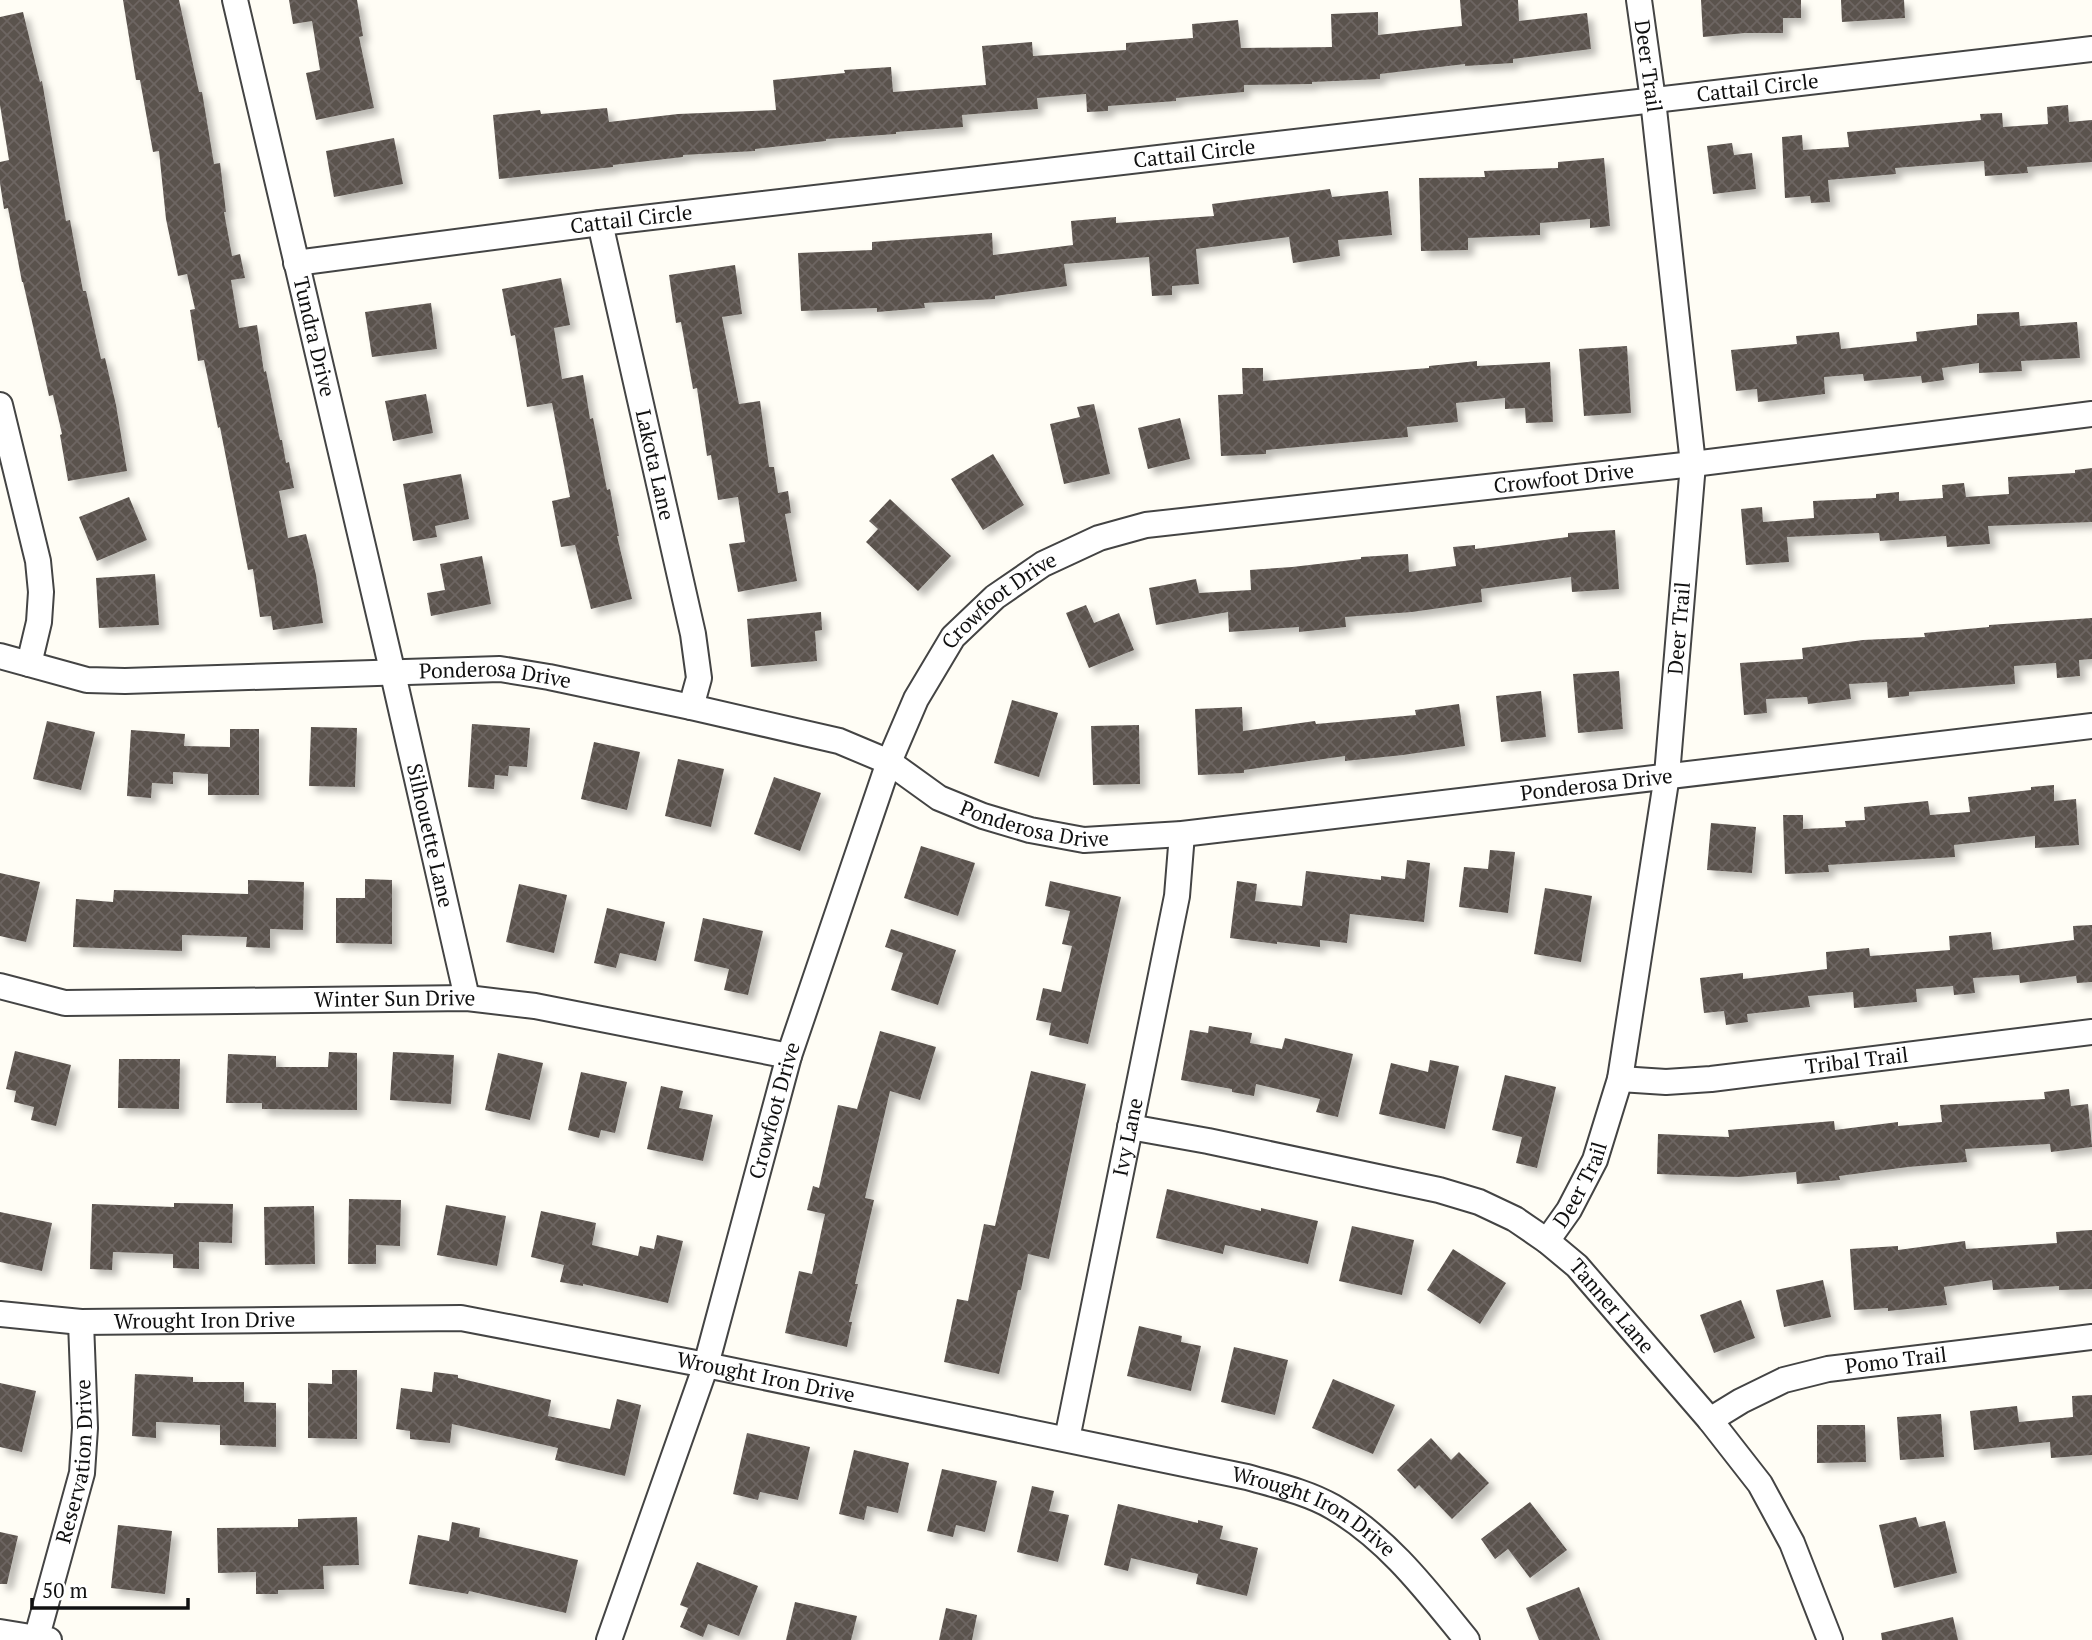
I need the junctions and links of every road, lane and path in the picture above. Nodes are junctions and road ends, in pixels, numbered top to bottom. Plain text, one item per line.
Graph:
1 (235, 0) edge
2 (1639, 0) edge
3 (2092, 49) edge
4 (1653, 100) junction
5 (600, 223) junction
6 (296, 263) junction
7 (0, 405) edge
8 (2092, 414) edge
9 (1693, 464) junction
10 (0, 656) edge
11 (29, 664) junction
12 (393, 674) junction
13 (691, 707) junction
14 (2092, 726) edge
15 (889, 762) junction
16 (1667, 775) junction
17 (1182, 834) junction
18 (0, 986) edge
19 (467, 998) junction
20 (2092, 1032) edge
21 (789, 1056) junction
22 (1620, 1079) junction
23 (1129, 1127) junction
24 (1547, 1241) junction
25 (0, 1314) edge
26 (80, 1322) junction
27 (2092, 1337) edge
28 (706, 1364) junction
29 (1710, 1420) junction
30 (1067, 1439) junction
31 (0, 1632) edge
32 (41, 1640) edge
33 (609, 1640) edge
34 (1467, 1640) edge
35 (1830, 1640) edge

1 - 6 street, Tundra Drive
2 - 4 street, Deer Trail
3 - 4 street, Cattail Circle
4 - 5 street, Cattail Circle
4 - 9 street, Deer Trail
5 - 6 street, Cattail Circle
5 - 13 street, Lakota Lane
6 - 12 street, Tundra Drive
7 - 11 street
8 - 9 street, Crowfoot Drive
9 - 15 street, Crowfoot Drive
9 - 16 street, Deer Trail
10 - 11 street, Ponderosa Drive
11 - 12 street, Ponderosa Drive
12 - 13 street, Ponderosa Drive
12 - 19 street, Silhouette Lane
13 - 15 street, Ponderosa Drive
14 - 16 street, Ponderosa Drive
15 - 17 street, Ponderosa Drive
15 - 21 street, Crowfoot Drive
16 - 17 street, Ponderosa Drive
16 - 22 street, Deer Trail
17 - 23 street, Ivy Lane
18 - 19 street, Winter Sun Drive
19 - 21 street, Winter Sun Drive
20 - 22 street, Tribal Trail
21 - 28 street, Crowfoot Drive
22 - 24 street, Deer Trail
23 - 24 street, Tanner Lane
23 - 30 street, Ivy Lane
24 - 29 street, Tanner Lane
25 - 26 street, Wrought Iron Drive
26 - 28 street, Wrought Iron Drive
26 - 32 street, Reservation Drive
27 - 29 street, Pomo Trail
28 - 30 street, Wrought Iron Drive
28 - 33 street, Crowfoot Drive
29 - 35 street, Tanner Lane
30 - 34 street, Wrought Iron Drive
31 - 32 street

